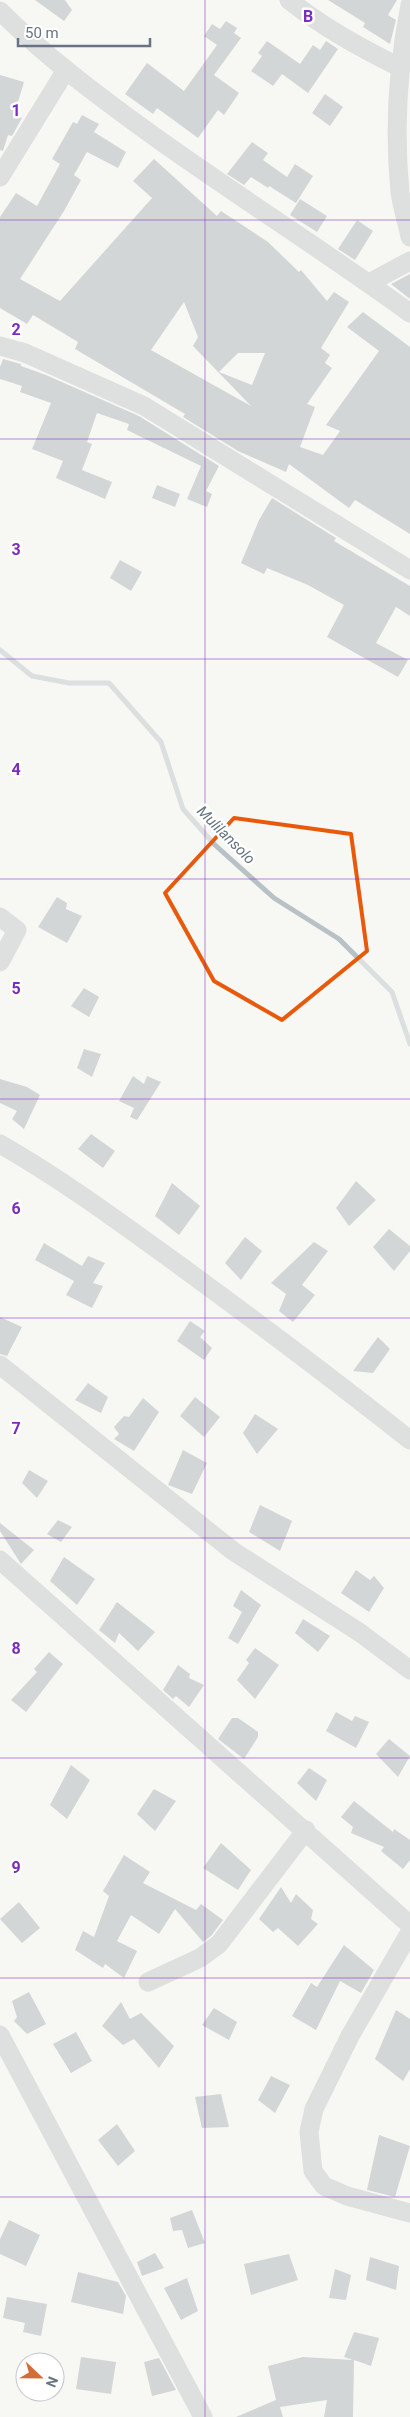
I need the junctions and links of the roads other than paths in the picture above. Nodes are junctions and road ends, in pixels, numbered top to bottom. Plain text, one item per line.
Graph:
1 (289, 0) edge
2 (410, 5) edge
3 (0, 11) edge
4 (401, 68) junction
5 (66, 70) junction
6 (0, 177) edge
7 (410, 237) edge
8 (410, 261) edge
9 (369, 283) junction
10 (410, 313) edge
11 (0, 346) edge
12 (410, 570) edge
13 (0, 917) edge
14 (0, 962) edge
15 (0, 1144) edge
16 (0, 1365) edge
17 (410, 1440) edge
18 (0, 1560) edge
19 (410, 1670) edge
20 (306, 1830) junction
21 (410, 1925) edge
22 (410, 1932) edge
23 (148, 1982) dead end
24 (1, 2042) edge
25 (410, 2213) edge
26 (203, 2417) edge

1 - 4 street
2 - 4 street
3 - 5 street
4 - 7 street
5 - 6 street
5 - 9 street
8 - 9 street
9 - 10 street
11 - 12 street
13 - 14 street
15 - 17 street
16 - 19 street
18 - 20 street
20 - 21 street
20 - 23 street
22 - 25 street
24 - 26 street

